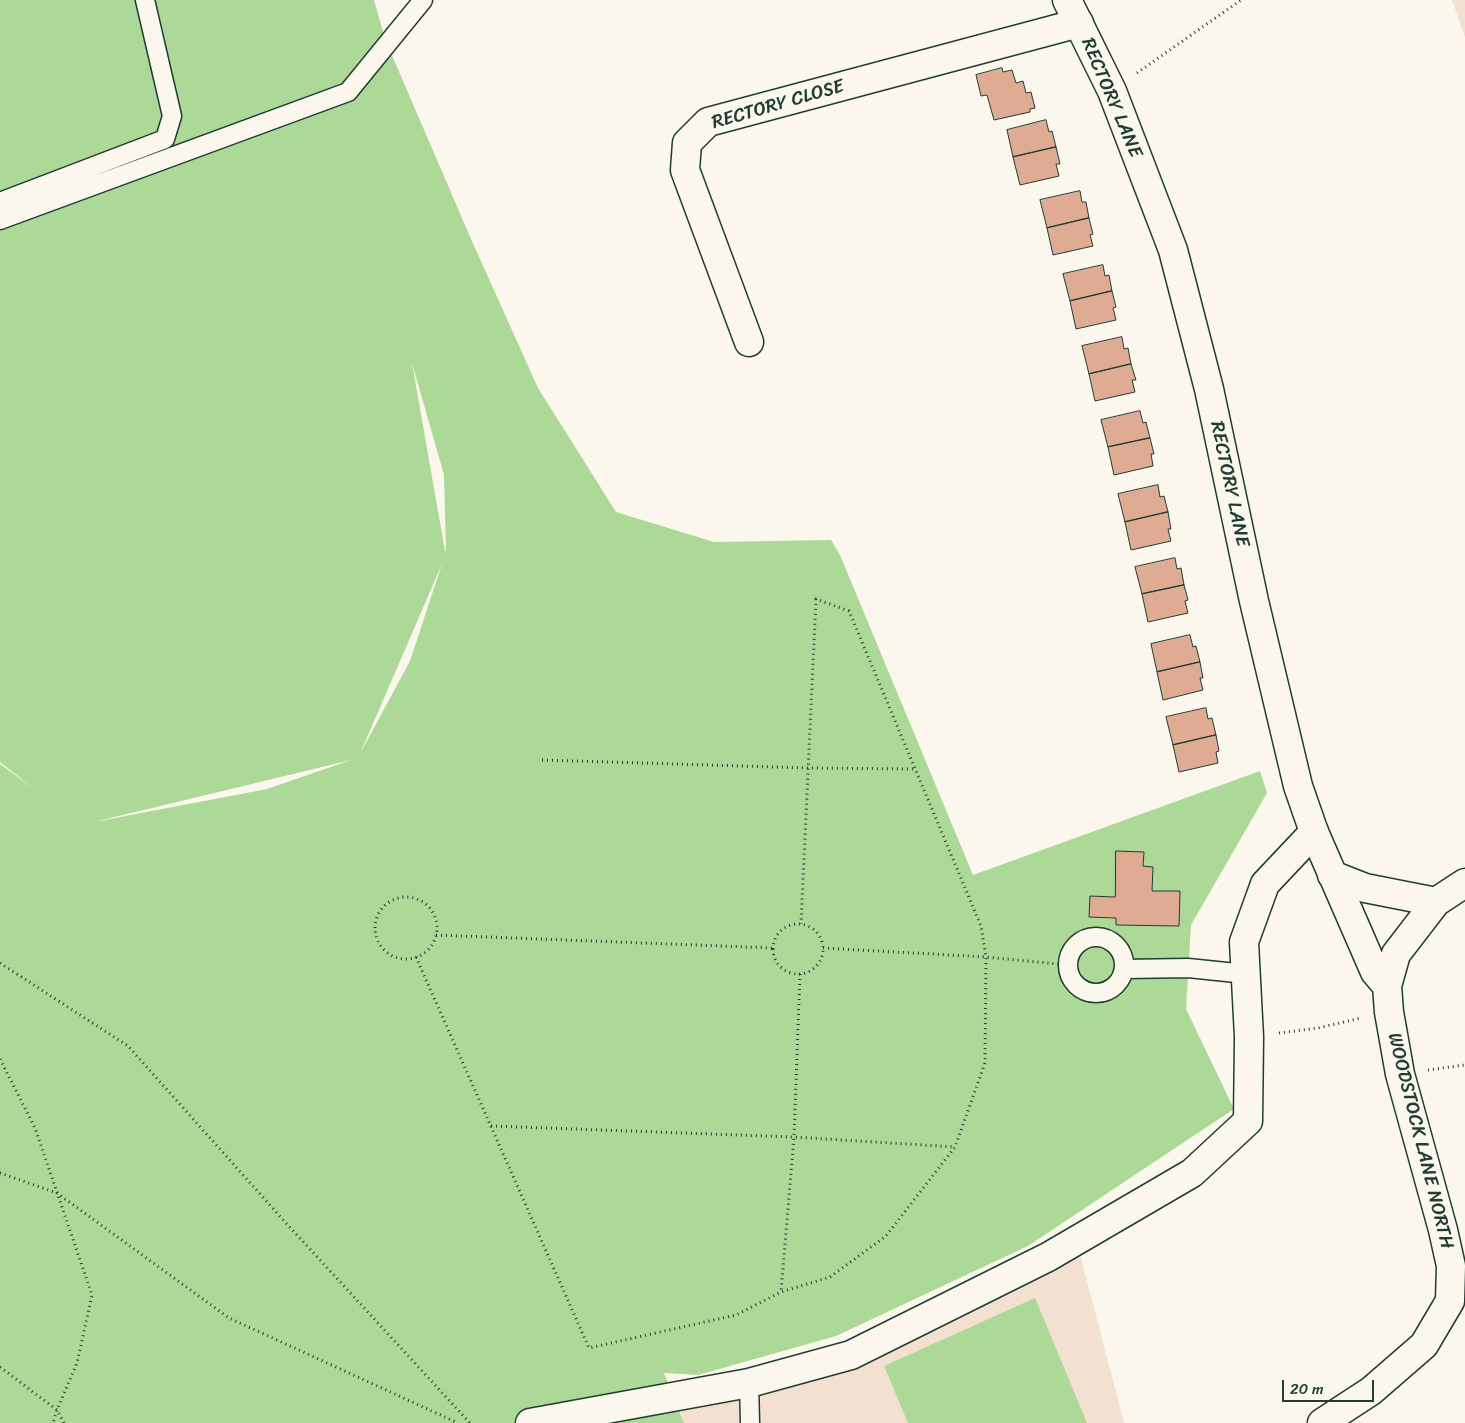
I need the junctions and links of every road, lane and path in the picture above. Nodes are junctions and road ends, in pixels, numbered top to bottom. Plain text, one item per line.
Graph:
1 (145, 0) edge
2 (423, 0) edge
3 (1241, 0) edge
4 (1073, 12) edge
5 (1112, 90) junction
6 (0, 202) edge
7 (0, 220) edge
8 (749, 342) dead end
9 (542, 760) dead end
10 (808, 768) junction
11 (915, 769) junction
12 (1314, 832) junction
13 (1332, 875) junction
14 (1465, 883) edge
15 (1436, 902) junction
16 (801, 924) junction
17 (436, 935) junction
18 (773, 948) junction
19 (823, 948) junction
20 (416, 957) junction
21 (986, 957) junction
22 (0, 963) edge
23 (1068, 965) junction
24 (1124, 969) junction
25 (800, 974) junction
26 (1246, 974) junction
27 (1388, 999) junction
28 (1249, 1037) junction
29 (0, 1059) edge
30 (1465, 1065) edge
31 (1400, 1074) junction
32 (491, 1126) junction
33 (794, 1137) junction
34 (956, 1147) junction
35 (0, 1172) edge
36 (57, 1193) junction
37 (781, 1292) junction
38 (0, 1367) edge
39 (749, 1383) junction
40 (57, 1410) junction
41 (53, 1423) edge
42 (64, 1423) edge
43 (458, 1423) edge
44 (470, 1423) edge
45 (530, 1423) edge
46 (750, 1423) edge
47 (1322, 1423) edge

1 - 6 lane
2 - 7 lane
3 - 5 path
4 - 5 street, RECTORY LANE
4 - 8 street, RECTORY CLOSE
5 - 12 street, RECTORY LANE
9 - 10 path
10 - 11 path
10 - 11 path
10 - 16 path
11 - 21 path
12 - 13 street, RECTORY LANE
12 - 26 street
13 - 15 street
13 - 27 street, WOODSTOCK LANE NORTH
14 - 15 street
15 - 27 street
16 - 18 path
16 - 19 path
17 - 18 path
17 - 20 path
17 - 20 path
18 - 25 path
19 - 21 path
19 - 25 path
20 - 32 path
21 - 23 path
21 - 34 path
22 - 44 path
23 - 24 lane
23 - 24 lane
24 - 26 lane
25 - 33 path
26 - 28 street
27 - 28 path
27 - 31 street, WOODSTOCK LANE NORTH
28 - 39 street
29 - 36 path
30 - 31 path
31 - 47 street, WOODSTOCK LANE NORTH
32 - 33 path
32 - 37 path
33 - 34 path
33 - 37 path
34 - 37 path
35 - 36 path
36 - 40 path
36 - 43 path
38 - 40 path
39 - 45 street
39 - 46 lane
40 - 41 path
40 - 42 path

